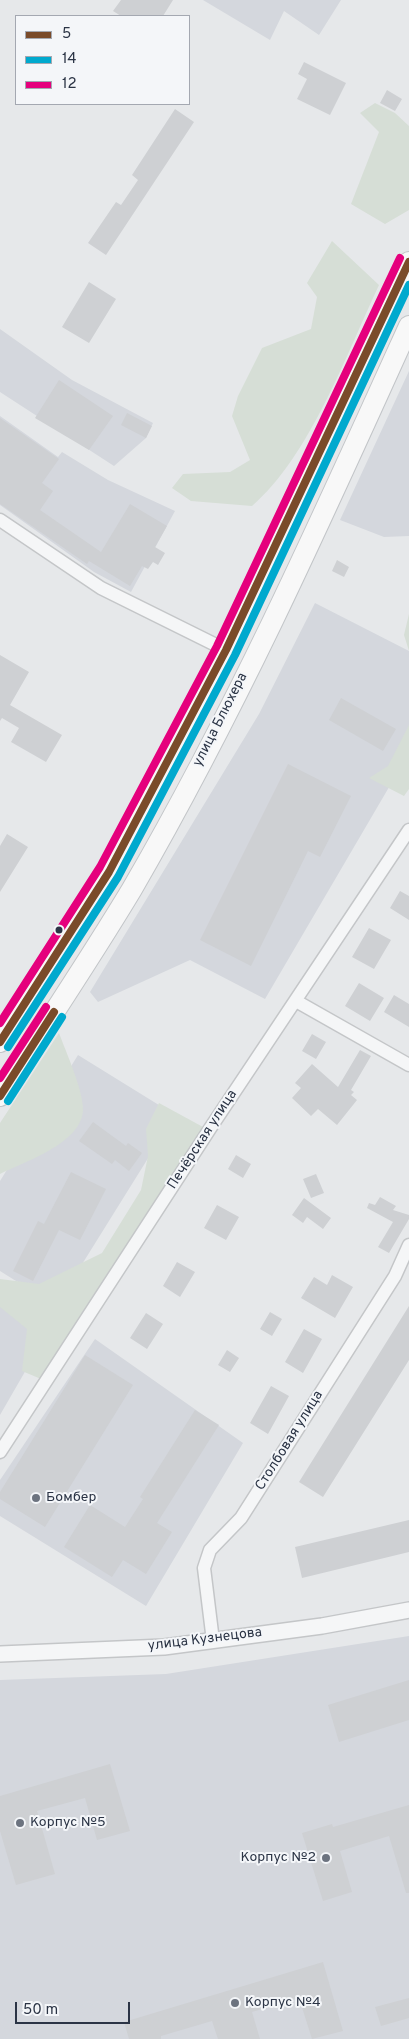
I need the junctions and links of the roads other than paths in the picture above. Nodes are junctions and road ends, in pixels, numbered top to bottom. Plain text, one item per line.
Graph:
1 (409, 262) edge
2 (409, 326) edge
3 (0, 520) edge
4 (226, 650) junction
5 (409, 830) edge
6 (296, 1001) junction
7 (0, 1042) edge
8 (409, 1065) edge
9 (0, 1096) edge
10 (409, 1245) edge
11 (0, 1452) edge
12 (409, 1610) edge
13 (213, 1641) junction
14 (0, 1654) edge

1 - 4 main road, улица Блюхера
2 - 9 main road, улица Блюхера
3 - 4 street
4 - 7 main road, улица Блюхера
5 - 6 street, Печёрская улица
6 - 8 street
6 - 11 street, Печёрская улица
10 - 13 street, Столбовая улица
12 - 13 street, улица Кузнецова
13 - 14 street, улица Кузнецова

